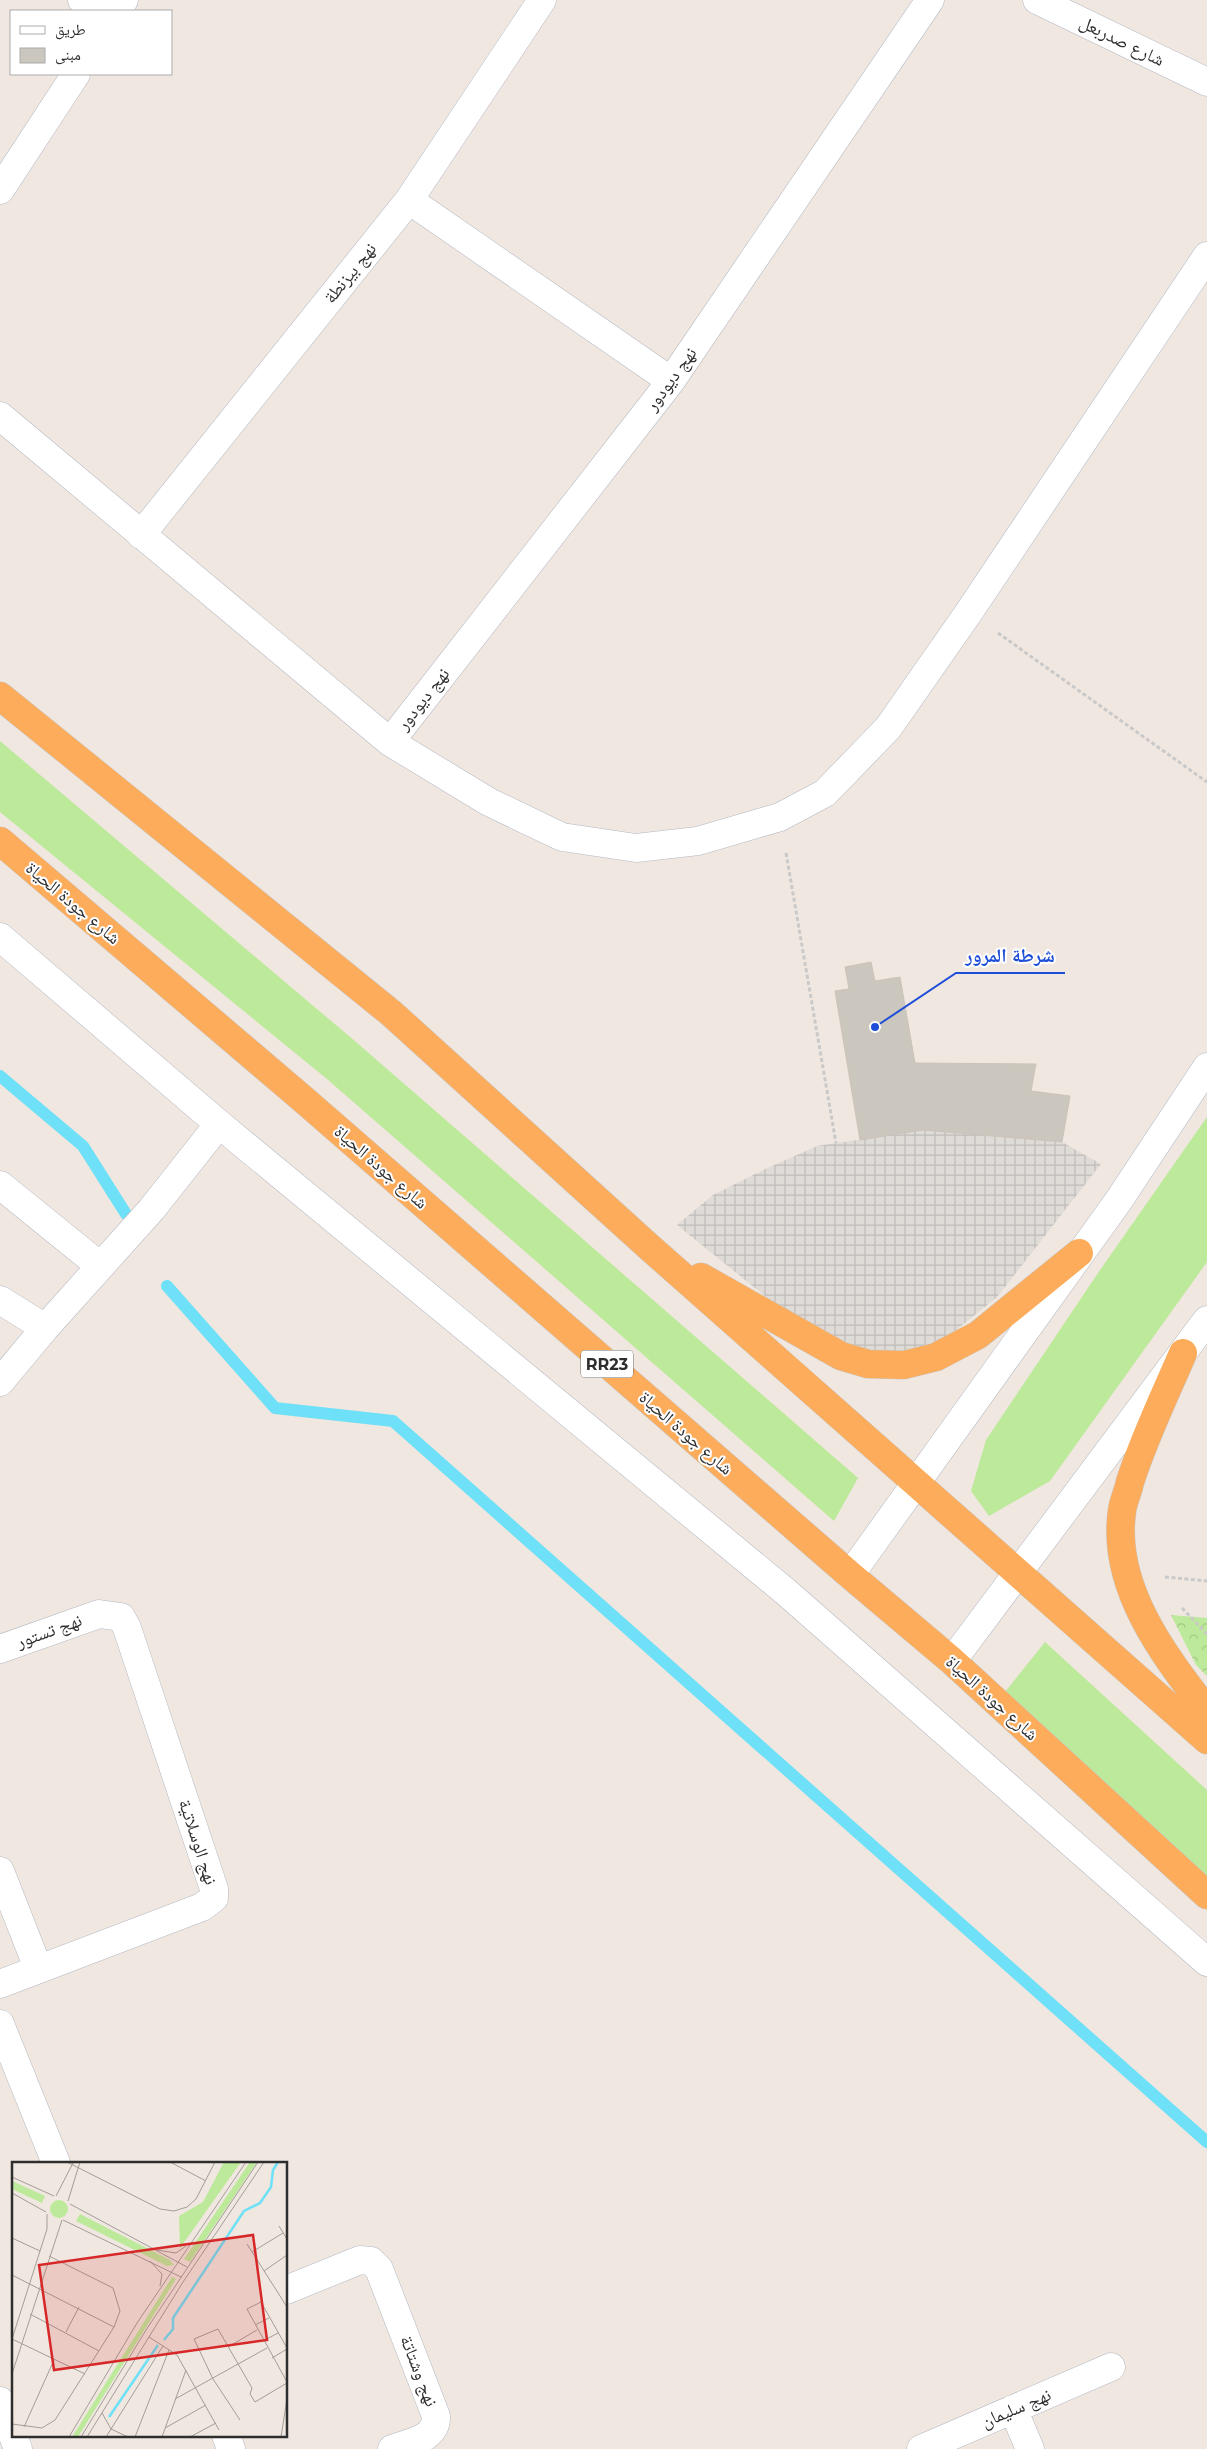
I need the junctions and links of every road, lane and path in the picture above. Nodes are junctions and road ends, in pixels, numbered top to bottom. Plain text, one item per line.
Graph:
1 (82, 0) edge
2 (542, 0) edge
3 (930, 0) edge
4 (1037, 0) edge
5 (98, 10) edge
6 (75, 75) edge
7 (1207, 82) edge
8 (0, 190) edge
9 (409, 200) junction
10 (1207, 256) edge
11 (671, 381) junction
12 (0, 416) edge
13 (141, 535) junction
14 (969, 612) junction
15 (0, 696) edge
16 (390, 742) junction
17 (1207, 782) edge
18 (780, 817) junction
19 (0, 841) edge
20 (0, 937) edge
21 (1207, 1067) edge
22 (220, 1124) junction
23 (836, 1144) dead end
24 (0, 1185) edge
25 (648, 1246) junction
26 (1079, 1253) junction
27 (100, 1266) junction
28 (0, 1300) edge
29 (1207, 1320) edge
30 (45, 1328) junction
31 (1184, 1353) junction
32 (2, 1381) edge
33 (915, 1483) junction
34 (1018, 1574) junction
35 (850, 1576) junction
36 (99, 1614) joint
37 (0, 1649) edge
38 (952, 1661) junction
39 (1207, 1712) edge
40 (1207, 1740) edge
41 (0, 1871) edge
42 (1207, 1895) edge
43 (1207, 1962) edge
44 (38, 1968) junction
45 (0, 1984) edge
46 (0, 2024) edge
47 (56, 2162) edge
48 (288, 2289) edge
49 (1111, 2367) dead end
50 (12, 2395) edge
51 (0, 2400) edge
52 (1013, 2409) junction
53 (12, 2433) edge
54 (13, 2436) edge
55 (226, 2436) edge
56 (18, 2449) edge
57 (231, 2449) edge
58 (392, 2449) edge
59 (921, 2449) edge
60 (1030, 2449) edge

1 - 5 street
2 - 9 street, نهج بيزنطة
3 - 11 street, نهج ديودور
4 - 7 street, شارع صدربعل
6 - 8 street
9 - 11 street
9 - 13 street, نهج بيزنطة
10 - 14 street
11 - 16 street, نهج ديودور
12 - 13 street
13 - 16 street
14 - 17 path
14 - 18 street
15 - 25 highway
16 - 18 street
18 - 23 path
19 - 35 highway, شارع جودة الحياة / RR23
20 - 22 street
21 - 26 street
22 - 27 street
22 - 43 street
24 - 27 street
25 - 26 highway
25 - 33 highway
26 - 33 street
27 - 30 street
28 - 30 street
29 - 31 street
30 - 32 street
31 - 34 street
31 - 39 highway
33 - 34 highway
33 - 35 street
34 - 38 street
34 - 40 highway
35 - 38 highway, شارع جودة الحياة / RR23
36 - 37 street, نهج تستور
36 - 44 street, نهج الوسلاتية
38 - 42 highway, شارع جودة الحياة / RR23
41 - 44 street
44 - 45 street, نهج الوسلاتية
46 - 47 street
48 - 58 street, نهج وشتاتة
49 - 52 street, نهج سليمان
50 - 51 street
51 - 53 street
52 - 59 street, نهج سليمان
52 - 60 street
54 - 56 street
55 - 57 street

